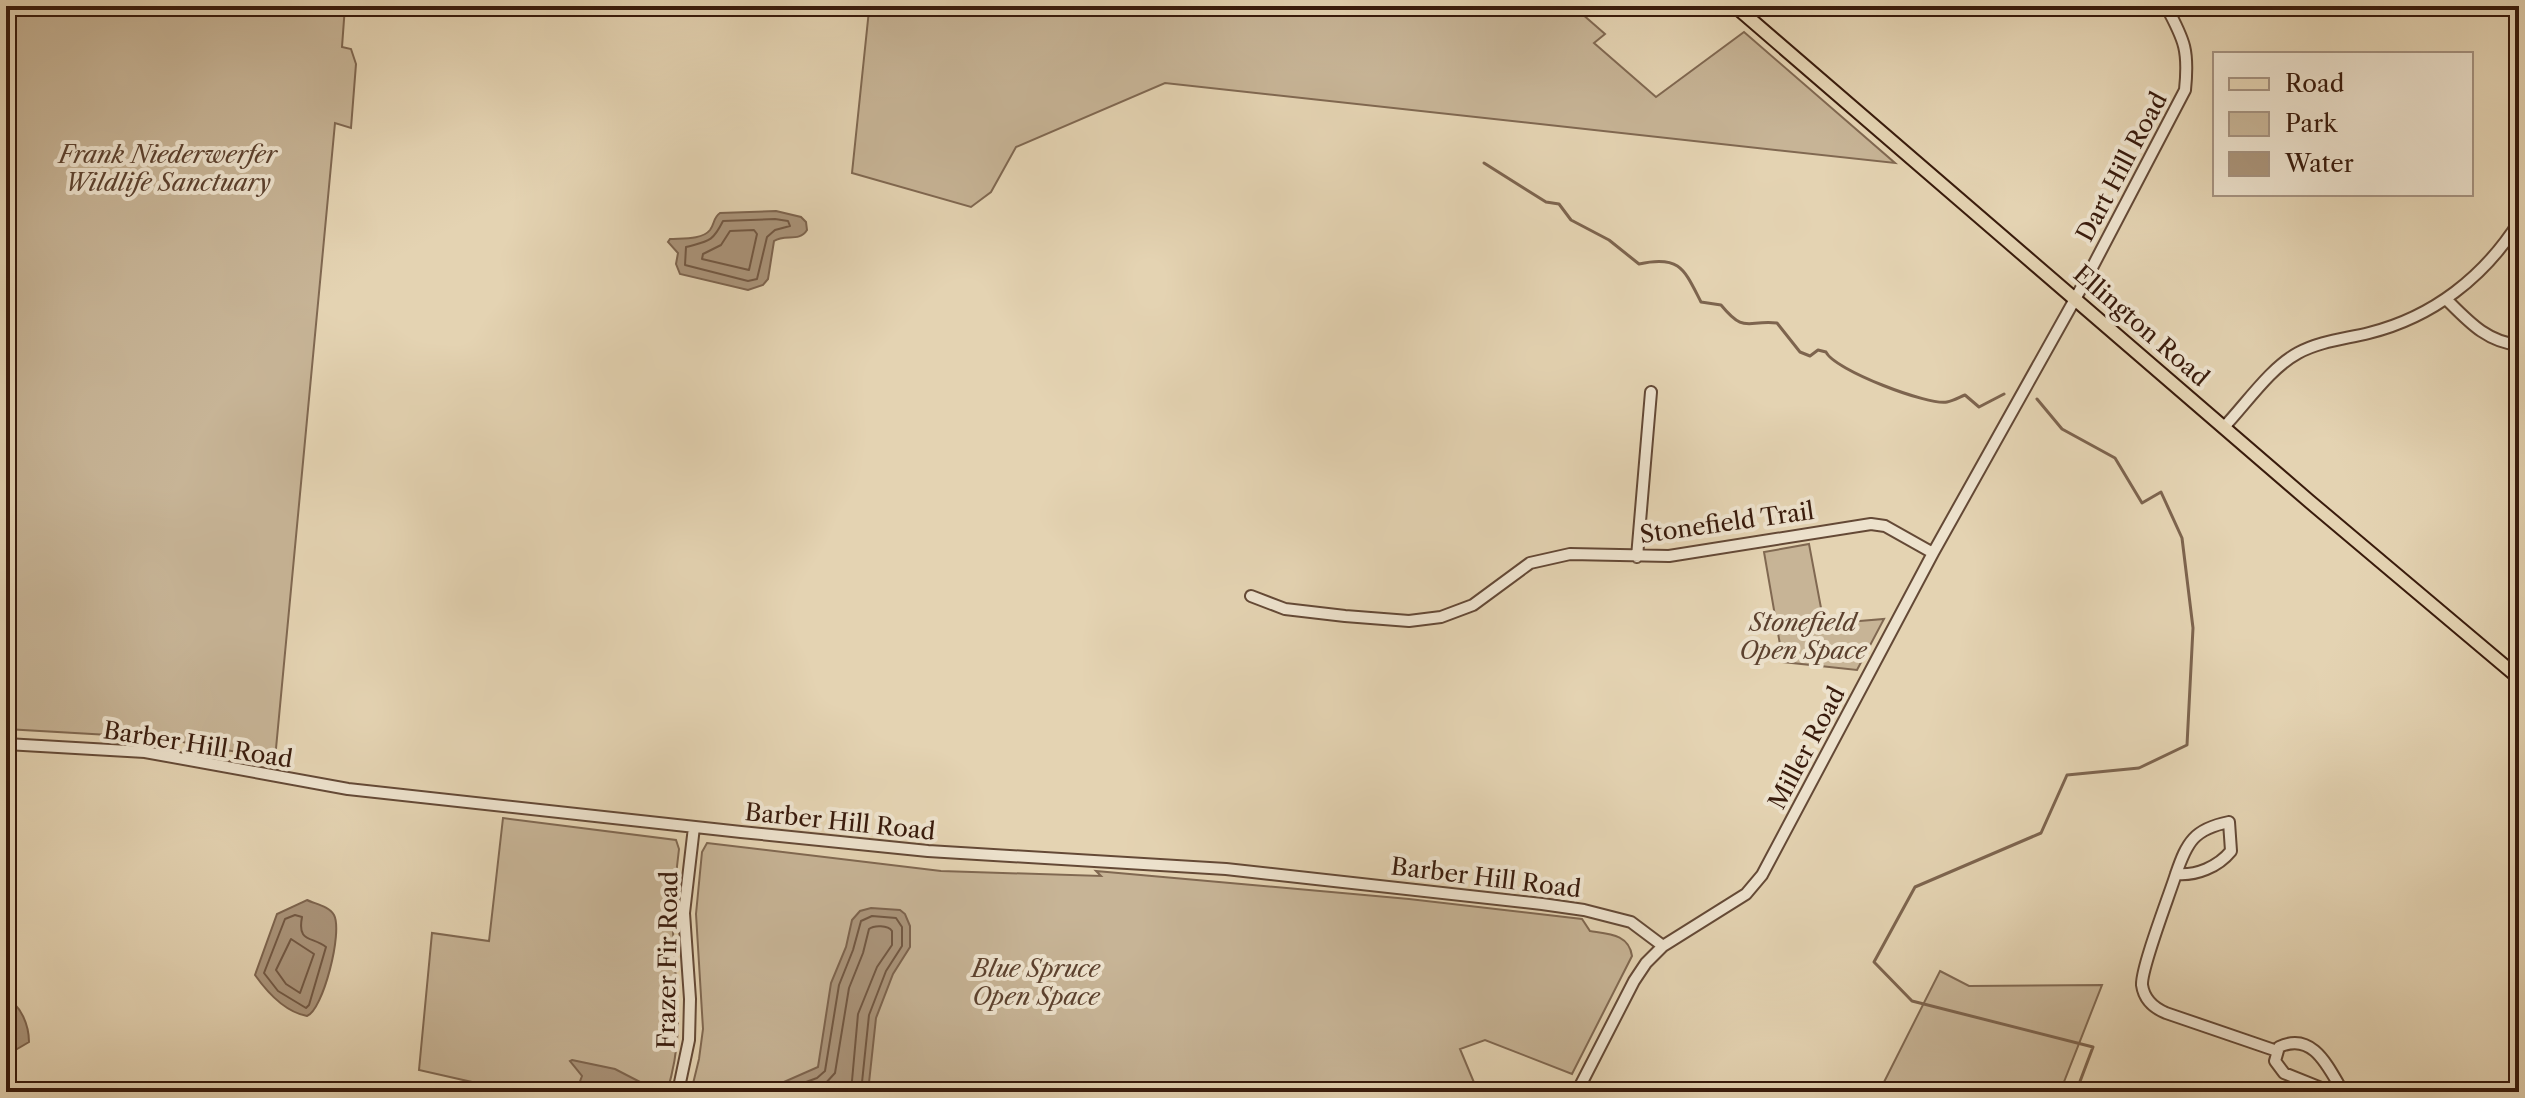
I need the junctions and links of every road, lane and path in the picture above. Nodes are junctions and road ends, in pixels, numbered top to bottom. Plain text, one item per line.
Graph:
1 (1735, 6) edge
2 (2166, 6) edge
3 (2519, 222) edge
4 (2075, 298) junction
5 (2447, 300) junction
6 (2519, 345) edge
7 (1651, 392) dead end
8 (2224, 427) junction
9 (1933, 553) junction
10 (1637, 557) junction
11 (1251, 596) dead end
12 (2519, 678) edge
13 (6, 744) edge
14 (694, 827) junction
15 (2176, 874) junction
16 (1663, 946) junction
17 (2277, 1051) junction
18 (678, 1092) edge
19 (1577, 1092) edge
20 (2331, 1092) edge
21 (2343, 1092) edge

1 - 4 main road, Ellington Road
2 - 4 street, Dart Hill Road
3 - 5 street
4 - 8 main road, Ellington Road
4 - 9 street, Miller Road
5 - 6 street
5 - 8 street
7 - 10 street
8 - 12 main road, Ellington Road
9 - 10 street, Stonefield Trail
9 - 16 street, Miller Road
10 - 11 street, Stonefield Trail
13 - 14 street, Barber Hill Road
14 - 16 street, Barber Hill Road
14 - 18 street, Frazer Fir Road
15 - 15 street
15 - 17 street
16 - 19 street, Miller Road
17 - 20 street
17 - 21 street

